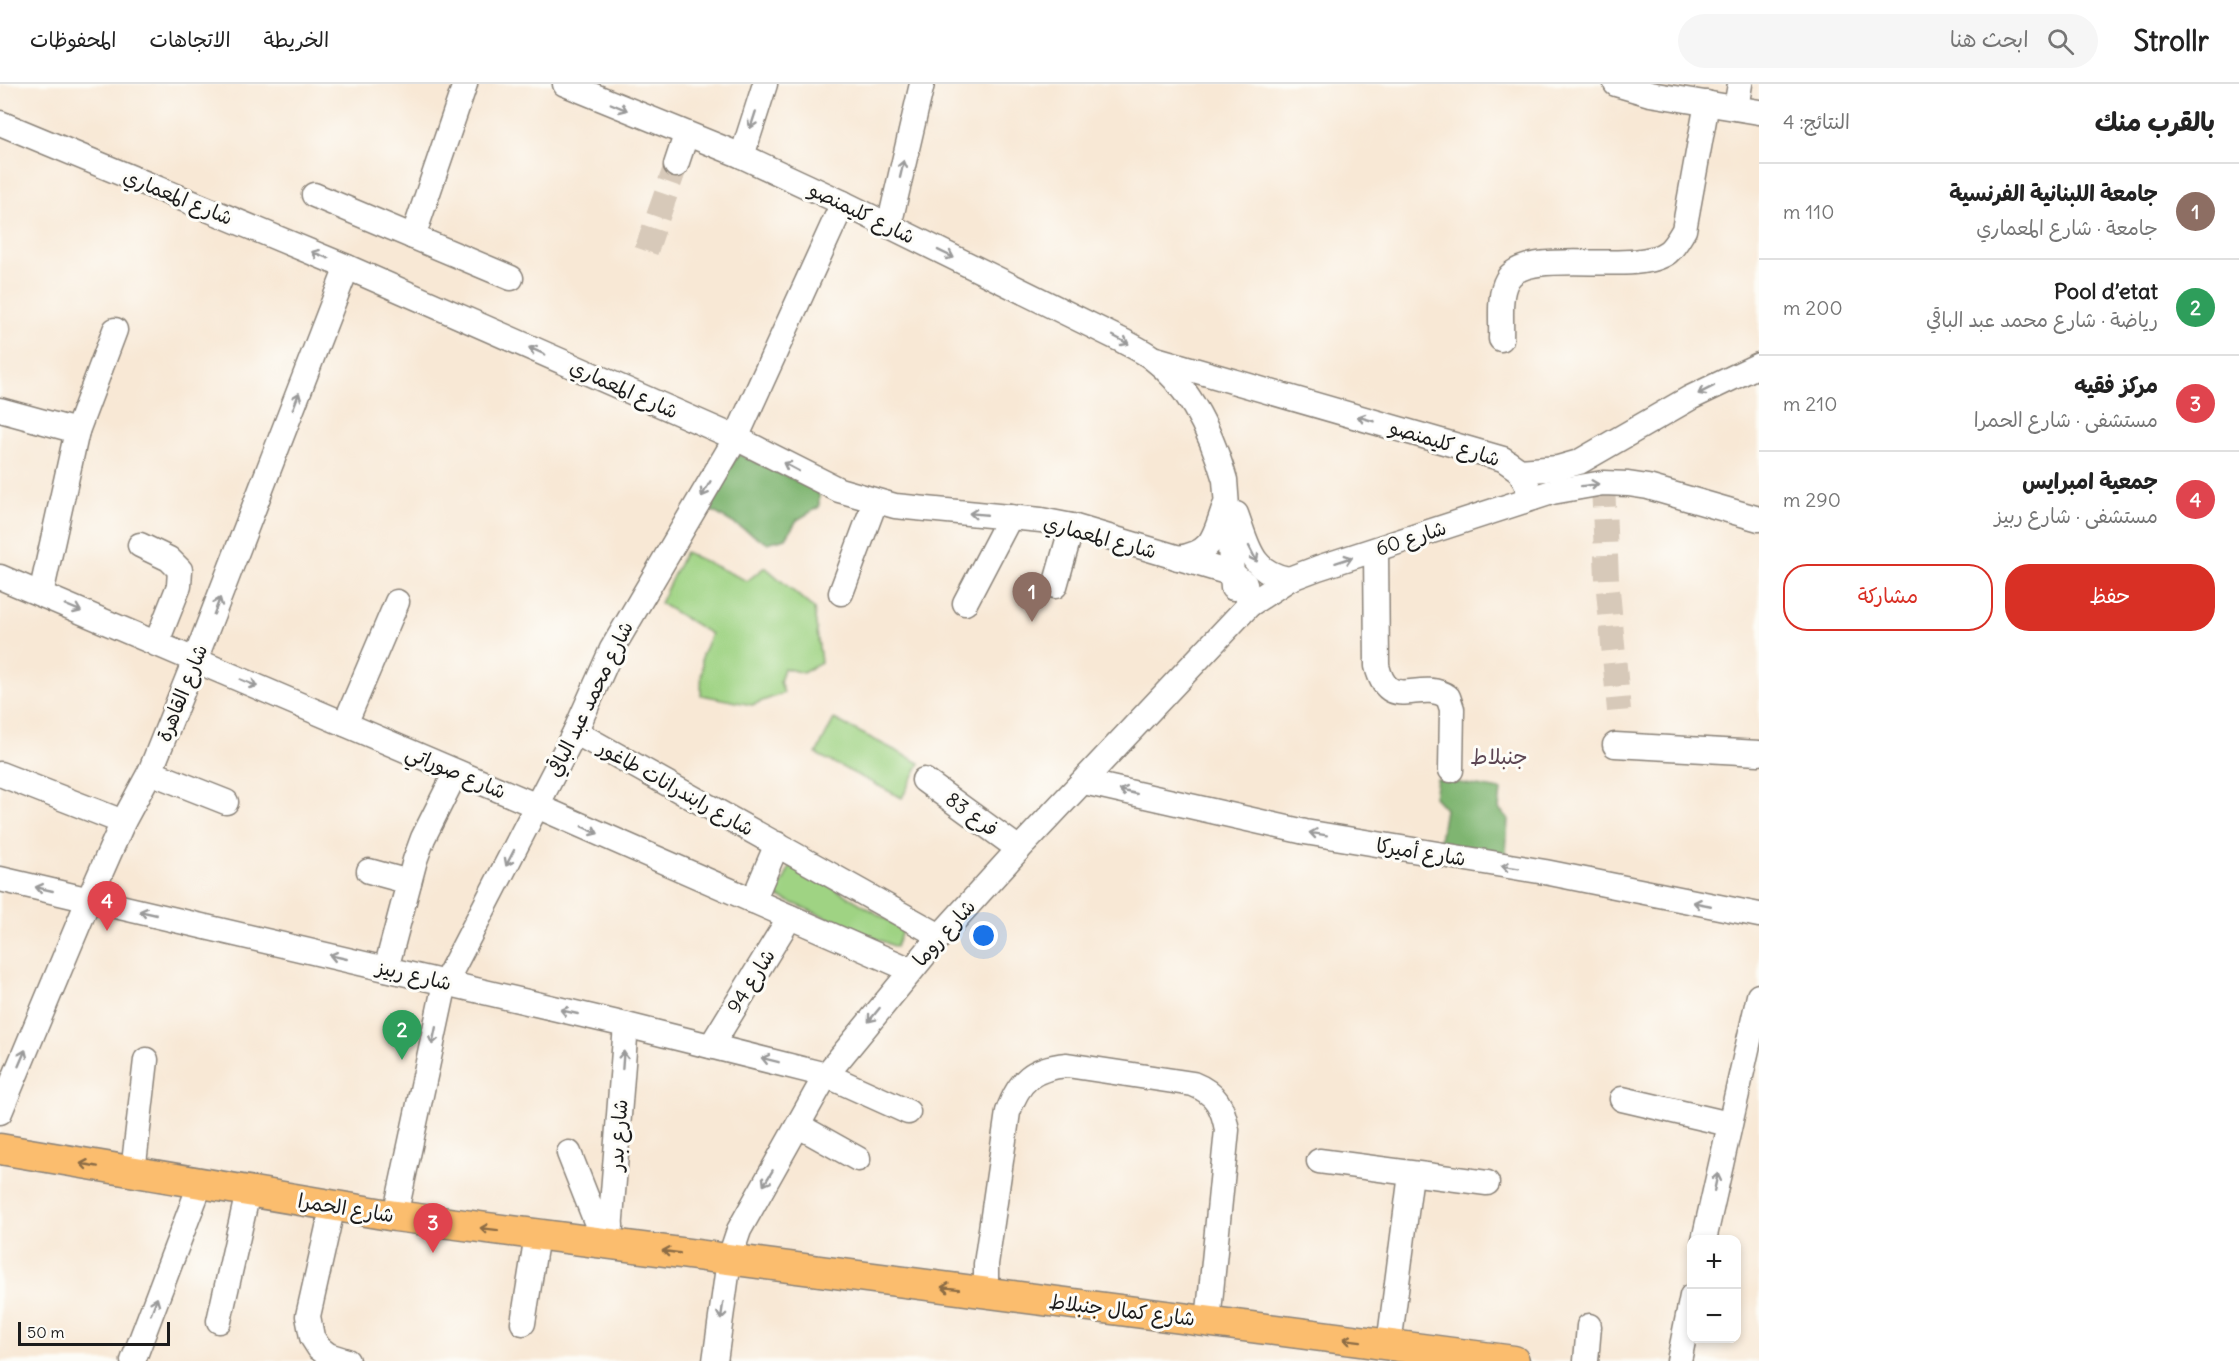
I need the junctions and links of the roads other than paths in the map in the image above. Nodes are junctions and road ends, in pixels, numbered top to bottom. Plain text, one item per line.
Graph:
1 (465, 84) edge
2 (565, 84) edge
3 (765, 84) edge
4 (922, 84) edge
5 (1616, 84) edge
6 (1740, 84) edge
7 (1707, 103) junction
8 (1748, 110) edge
9 (0, 123) edge
10 (686, 135) junction
11 (742, 156) junction
12 (676, 165) tunnel mouth
13 (314, 195) dead end
14 (848, 205) junction
15 (889, 226) junction
16 (413, 237) junction
17 (347, 267) junction
18 (511, 278) dead end
19 (116, 330) dead end
20 (1501, 339) dead end
21 (1151, 357) junction
22 (1759, 365) edge
23 (1245, 385) junction
24 (0, 410) edge
25 (1198, 414) junction
26 (77, 431) junction
27 (741, 441) junction
28 (1520, 471) junction
29 (1226, 490) junction
30 (1533, 498) junction
31 (875, 502) junction
32 (1010, 517) junction
33 (1759, 519) edge
34 (1072, 526) junction
35 (140, 545) dead end
36 (1376, 550) junction
37 (1178, 558) junction
38 (1233, 574) junction
39 (0, 577) edge
40 (1289, 579) junction
41 (1055, 586) dead end
42 (841, 593) dead end
43 (40, 594) junction
44 (397, 602) dead end
45 (965, 603) dead end
46 (1250, 605) junction
47 (1228, 627) junction
48 (156, 644) junction
49 (195, 660) junction
50 (345, 724) junction
51 (575, 732) junction
52 (1615, 745) dead end
53 (1759, 753) edge
54 (1451, 770) dead end
55 (150, 772) junction
56 (456, 772) junction
57 (0, 774) edge
58 (924, 780) dead end
59 (1084, 782) junction
60 (226, 802) dead end
61 (537, 806) junction
62 (123, 822) junction
63 (777, 844) junction
64 (1019, 849) junction
65 (369, 871) dead end
66 (0, 879) edge
67 (409, 882) junction
68 (89, 899) junction
69 (753, 901) junction
70 (1759, 915) edge
71 (790, 917) junction
72 (940, 936) junction
73 (889, 959) junction
74 (386, 969) junction
75 (911, 970) junction
76 (445, 983) junction
77 (893, 992) junction
78 (1759, 996) edge
79 (626, 1025) junction
80 (711, 1046) junction
81 (146, 1060) dead end
82 (826, 1075) junction
83 (1622, 1099) dead end
84 (0, 1112) edge
85 (908, 1112) dead end
86 (1729, 1124) junction
87 (799, 1126) junction
88 (0, 1149) edge
89 (569, 1153) dead end
90 (858, 1159) dead end
91 (1319, 1161) dead end
92 (133, 1173) junction
93 (1412, 1174) junction
94 (1487, 1183) dead end
95 (200, 1185) junction
96 (248, 1192) junction
97 (333, 1205) junction
98 (395, 1216) junction
99 (537, 1235) junction
100 (610, 1235) junction
101 (1705, 1235) edge
102 (729, 1260) junction
103 (986, 1293) junction
104 (219, 1321) dead end
105 (1687, 1321) edge
106 (1208, 1322) junction
107 (523, 1323) dead end
108 (1589, 1326) dead end
109 (1389, 1345) junction
110 (133, 1361) edge
111 (346, 1361) edge
112 (715, 1361) edge
113 (1514, 1361) edge
114 (1586, 1361) edge
115 (1679, 1361) edge

1 - 16 street
2 -> 10 street, شارع كليمنصو
3 -> 11 street
15 -> 4 street
5 - 7 street
6 - 8 street
7 - 8 street
7 - 20 street
17 -> 9 street, شارع المعماري
10 - 11 street, شارع كليمنصو
10 - 12 street
11 - 14 street, شارع كليمنصو
13 - 16 street
14 - 15 street, شارع كليمنصو
14 - 27 street, شارع محمد عبد الباقي
15 -> 21 street, شارع كليمنصو
16 - 18 street
27 -> 17 street, شارع المعماري
49 -> 17 street, شارع القاهرة
19 - 26 street
21 - 23 street, شارع كليمنصو
21 - 25 street, شارع كليمنصو
22 -> 28 street
23 - 25 street
28 -> 23 street, شارع كليمنصو
24 - 26 street
25 - 29 street, شارع كليمنصو
26 - 43 street
31 -> 27 street, شارع المعماري
27 -> 51 street, شارع محمد عبد الباقي
28 - 30 street, شارع كليمنصو
29 - 37 street
29 - 38 street, شارع كليمنصو
29 -> 40 street
30 -> 33 street
30 - 36 street, شارع 60
32 -> 31 street, شارع المعماري
31 - 42 street
32 - 34 street, شارع المعماري
32 - 45 street
34 - 37 street, شارع المعماري
34 - 41 street
35 - 48 street
40 -> 36 street, شارع 60
36 - 54 street
37 - 38 street, شارع المعماري
38 - 46 street
38 - 47 street, شارع كليمنصو
39 - 43 street, شارع صوراتي
40 - 46 street, شارع روما
43 -> 48 street, شارع صوراتي
44 - 50 street
46 - 47 street, شارع روما
47 - 59 street, شارع روما
48 - 49 street, شارع صوراتي
49 -> 50 street, شارع صوراتي
49 - 55 street, شارع القاهرة
50 - 56 street, شارع صوراتي
51 - 61 street, شارع محمد عبد الباقي
51 - 63 street, شارع رابندرانات طاغور
52 - 53 street
55 - 60 street
55 - 62 street, شارع القاهرة
56 - 61 street, شارع صوراتي
56 - 67 street
57 - 62 street
58 - 64 street, فرع 83
59 - 64 street, شارع روما
70 -> 59 street, شارع أميركا
61 -> 69 street, شارع صوراتي
61 -> 76 street, شارع محمد عبد الباقي
62 - 68 street, شارع القاهرة
63 - 69 street, شارع رابندرانات طاغور
63 - 72 street, شارع رابندرانات طاغور
64 - 72 street, شارع روما
65 - 67 street
68 -> 66 street, شارع ربيز
67 - 74 street
74 -> 68 street, شارع ربيز
84 -> 68 street, شارع القاهرة
69 - 71 street, شارع صوراتي
71 - 73 street, شارع صوراتي
71 - 80 street, شارع 94
72 - 75 street, شارع روما
73 - 75 street, شارع صوراتي
73 - 77 street
74 - 76 street, شارع ربيز
75 - 77 street, شارع روما
79 -> 76 street, شارع ربيز
76 -> 98 street, شارع محمد عبد الباقي
77 -> 82 street, شارع روما
78 - 86 street
79 - 80 street, شارع ربيز
100 -> 79 street, شارع بدر
82 -> 80 street, شارع ربيز
81 - 92 street
82 - 85 street, شارع ربيز
82 - 87 street, شارع روما
83 - 86 street
101 -> 86 street
87 - 90 street
87 -> 102 street, شارع روما
92 -> 88 main road, شارع الحمرا
89 - 100 street
91 - 93 street
92 - 95 main road, شارع الحمرا
93 - 94 street
93 - 109 street
95 - 96 main road, شارع الحمرا
110 -> 95 street
96 - 97 main road, شارع الحمرا
96 - 104 street
97 - 98 main road, شارع الحمرا
97 - 111 street
99 -> 98 main road, شارع الحمرا
99 - 100 main road, شارع الحمرا
99 - 107 street
102 -> 100 main road, شارع الحمرا
103 -> 102 main road, شارع كمال جنبلاط
102 -> 112 street, شارع روما
103 - 106 main road, شارع كمال جنبلاط
103 - 106 street
105 - 115 street
109 -> 106 main road, شارع كمال جنبلاط
108 - 114 street
109 - 113 main road, شارع كمال جنبلاط

